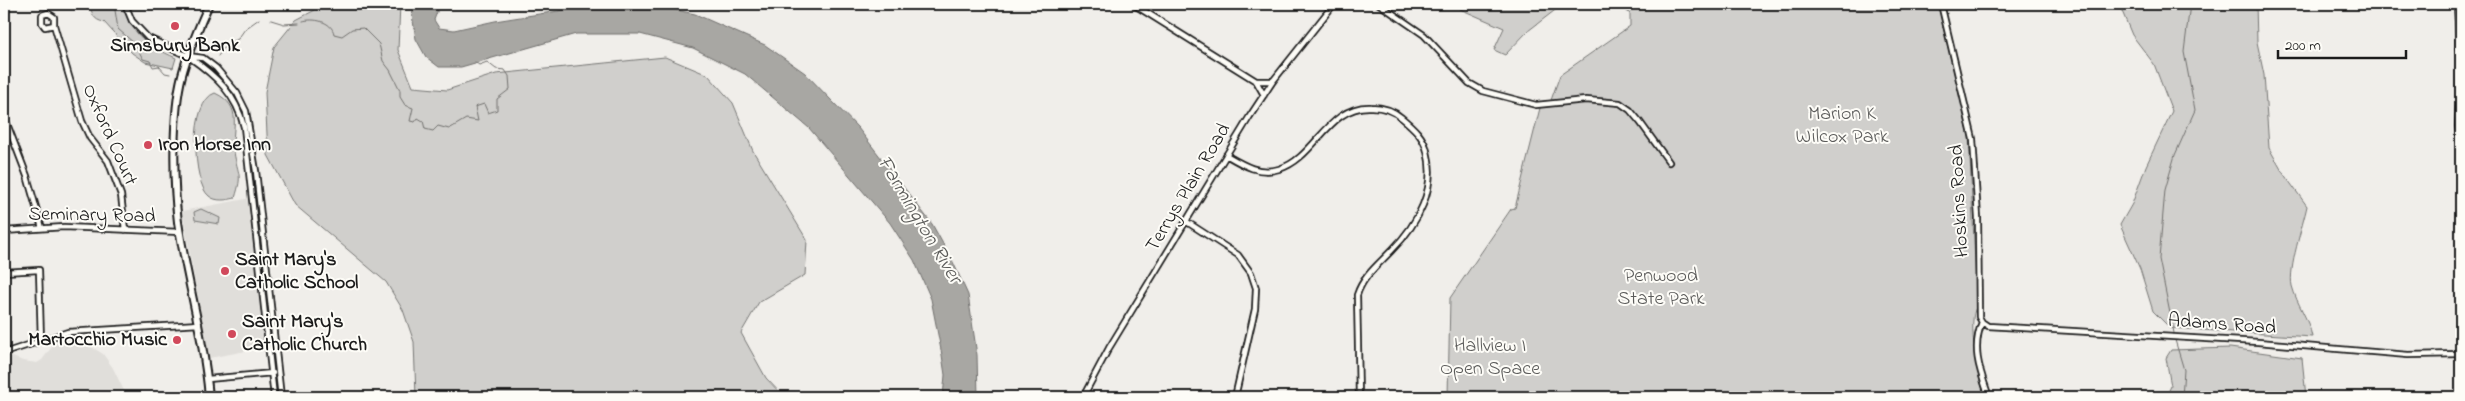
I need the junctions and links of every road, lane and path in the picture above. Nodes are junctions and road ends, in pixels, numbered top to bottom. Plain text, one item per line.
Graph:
1 (125, 4) edge
2 (209, 4) edge
3 (1133, 4) edge
4 (1334, 4) edge
5 (1379, 4) edge
6 (1940, 4) edge
7 (2457, 4) edge
8 (54, 25) dead end
9 (188, 56) junction
10 (1256, 81) junction
11 (1272, 81) junction
12 (1264, 95) junction
13 (4, 116) edge
14 (2461, 152) edge
15 (1226, 155) junction
16 (1668, 162) dead end
17 (1187, 222) junction
18 (42, 228) junction
19 (125, 230) junction
20 (4, 231) edge
21 (180, 232) junction
22 (4, 272) edge
23 (1982, 322) junction
24 (199, 324) junction
25 (41, 341) junction
26 (4, 354) edge
27 (2461, 354) edge
28 (272, 373) junction
29 (278, 373) junction
30 (208, 379) junction
31 (209, 397) edge
32 (274, 397) edge
33 (281, 397) edge
34 (1083, 397) edge
35 (1235, 397) edge
36 (1359, 397) edge
37 (1989, 397) edge

1 - 9 street
2 - 9 highway
3 - 10 street
4 - 11 street, Terrys Plain Road
5 - 16 street
6 - 23 street, Hoskins Road
7 - 14 street
8 - 19 street, Oxford Court
9 - 21 highway
9 - 28 street
9 - 29 street
10 - 11 street
10 - 12 street
11 - 12 street, Terrys Plain Road
12 - 15 street, Terrys Plain Road
13 - 18 street
15 - 17 street, Terrys Plain Road
15 - 36 street
17 - 34 street, Terrys Plain Road
17 - 35 street
18 - 19 street, Seminary Road
18 - 20 street, Seminary Road
19 - 21 street, Seminary Road
21 - 24 highway
22 - 25 street
23 - 27 street, Adams Road
23 - 37 street, Hoskins Road
24 - 25 street
24 - 30 highway
25 - 26 street
28 - 29 street
28 - 30 street
28 - 32 street
29 - 33 street
30 - 31 highway

